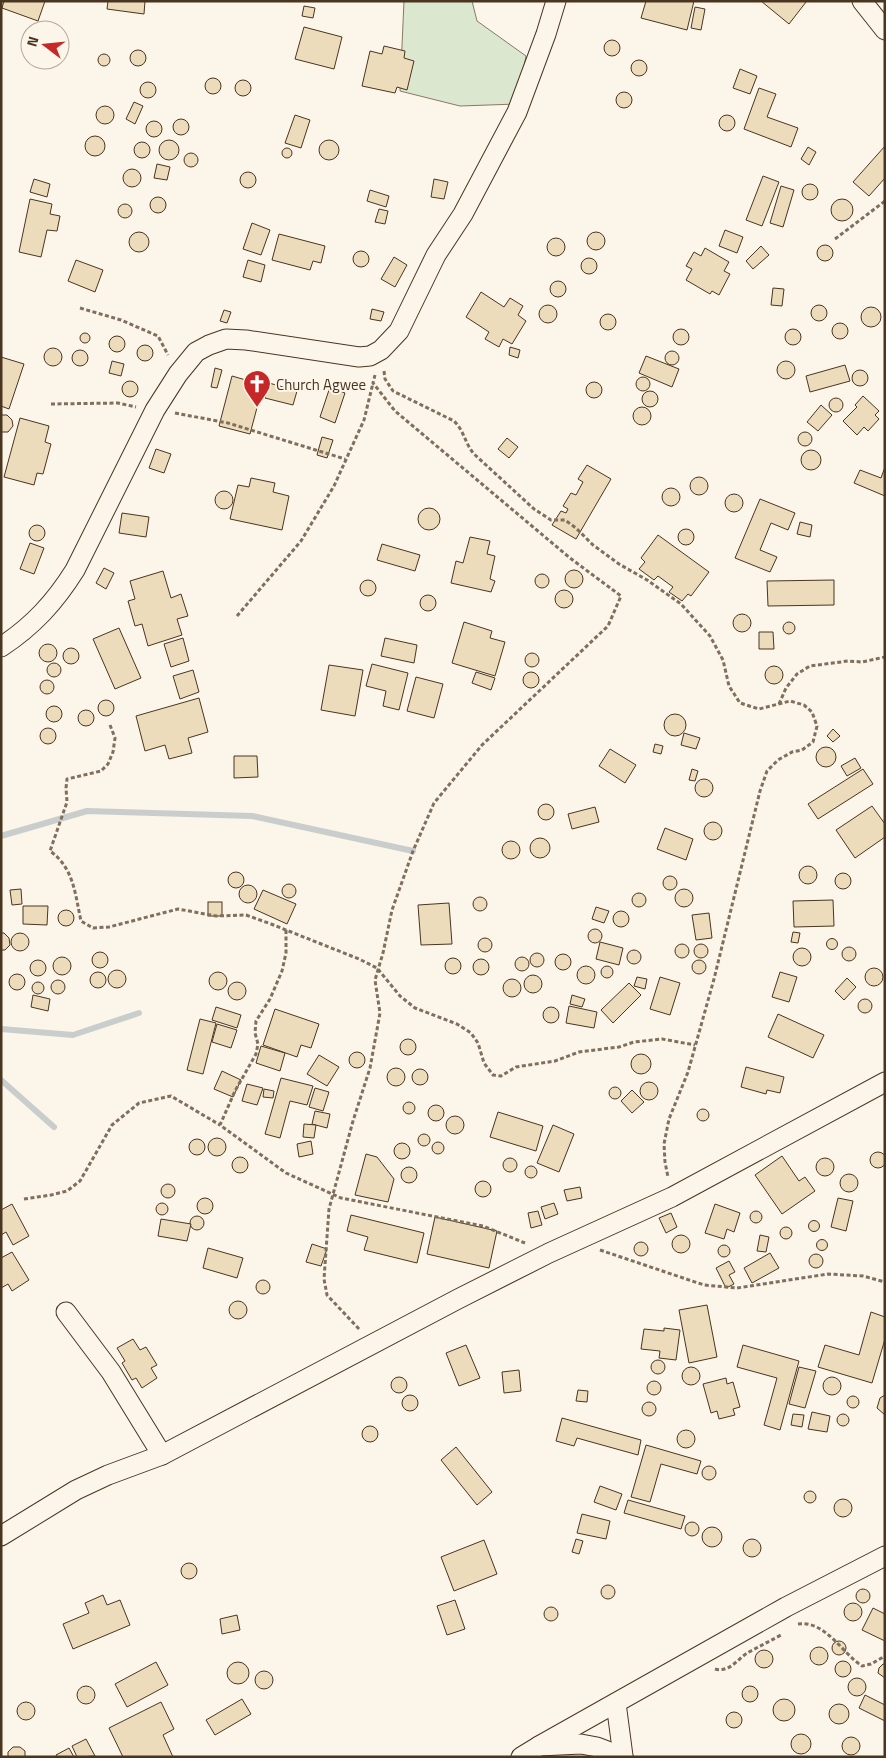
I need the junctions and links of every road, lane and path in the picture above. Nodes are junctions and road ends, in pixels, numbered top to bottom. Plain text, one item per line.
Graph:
1 (556, 1) edge
2 (862, 1) edge
3 (885, 30) edge
4 (885, 201) edge
5 (835, 239) dead end
6 (80, 308) dead end
7 (381, 350) junction
8 (178, 374) junction
9 (373, 383) junction
10 (50, 404) dead end
11 (155, 410) junction
12 (177, 413) junction
13 (345, 459) junction
14 (237, 616) dead end
15 (1, 647) edge
16 (885, 657) edge
17 (779, 704) junction
18 (110, 725) dead end
19 (286, 930) junction
20 (695, 1045) junction
21 (885, 1082) edge
22 (220, 1124) junction
23 (672, 1196) junction
24 (24, 1199) dead end
25 (574, 1241) junction
26 (549, 1253) junction
27 (885, 1282) edge
28 (66, 1312) dead end
29 (372, 1344) junction
30 (162, 1455) junction
31 (1, 1536) edge
32 (885, 1556) edge
33 (795, 1624) dead end
34 (784, 1633) dead end
35 (885, 1656) edge
36 (688, 1663) junction
37 (616, 1703) junction
38 (540, 1746) junction
39 (623, 1756) edge
40 (521, 1757) edge

1 - 7 street
2 - 3 street
4 - 5 path
6 - 8 path
7 - 8 street
7 - 9 path
7 - 17 path
8 - 11 street
8 - 12 path
9 - 13 path
9 - 29 path
10 - 11 path
11 - 12 path
11 - 15 street
12 - 13 path
13 - 14 path
16 - 17 path
17 - 20 path
18 - 19 path
19 - 20 path
19 - 22 path
20 - 23 path
21 - 23 street
22 - 24 path
22 - 26 path
23 - 25 street
25 - 26 street
25 - 27 path
26 - 29 street
28 - 30 street
29 - 30 street
30 - 31 street
32 - 36 street
33 - 35 path
34 - 36 path
36 - 37 street
37 - 38 street
37 - 39 street
38 - 39 street
38 - 40 street

